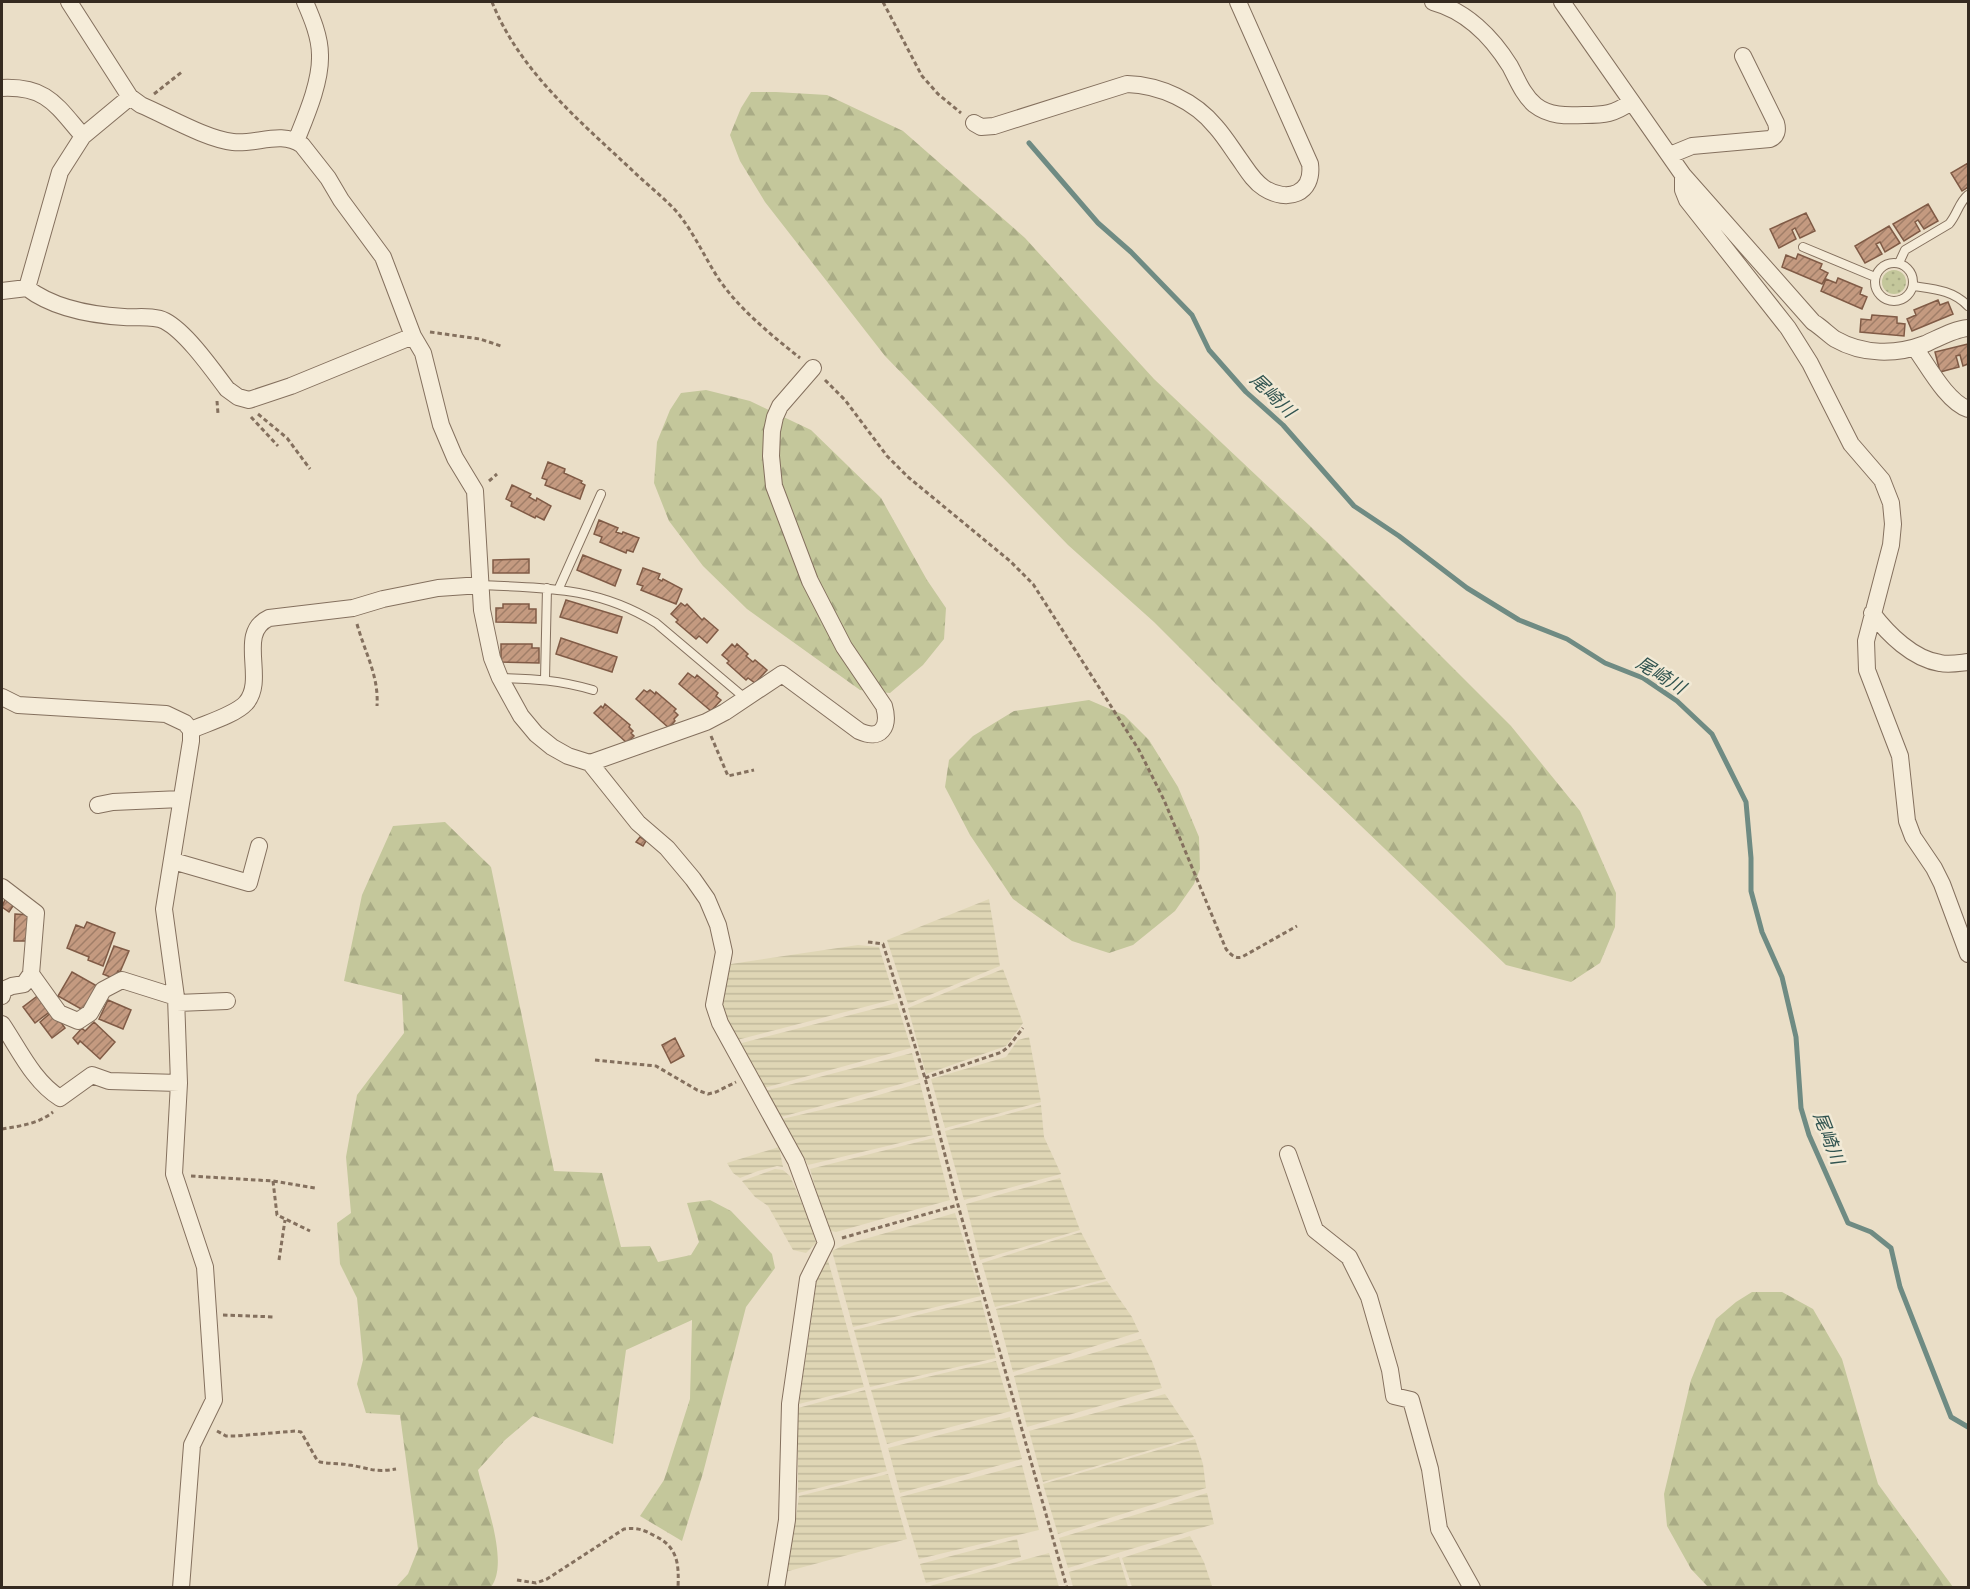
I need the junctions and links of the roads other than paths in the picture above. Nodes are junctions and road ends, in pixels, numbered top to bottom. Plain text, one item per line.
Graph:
1 (69, 2) edge
2 (305, 2) edge
3 (1238, 2) edge
4 (1433, 2) edge
5 (1562, 2) edge
6 (1743, 56) dead end
7 (2, 88) edge
8 (136, 101) junction
9 (1632, 102) junction
10 (974, 123) road end
11 (83, 136) junction
12 (296, 141) junction
13 (1670, 156) junction
14 (1683, 175) junction
15 (1968, 195) edge
16 (1803, 247) dead end
17 (1899, 263) junction
18 (1875, 276) junction
19 (1913, 286) junction
20 (27, 288) junction
21 (2, 291) edge
22 (1968, 306) edge
23 (1968, 328) edge
24 (413, 336) junction
25 (1915, 348) junction
26 (813, 368) road end
27 (1968, 409) edge
28 (601, 494) dead end
29 (481, 585) junction
30 (547, 588) junction
31 (559, 588) junction
32 (1872, 613) junction
33 (1968, 662) edge
34 (500, 678) junction
35 (545, 679) junction
36 (593, 690) dead end
37 (2, 697) edge
38 (746, 699) junction
39 (191, 730) junction
40 (590, 763) junction
41 (181, 799) junction
42 (98, 805) dead end
43 (259, 846) dead end
44 (173, 861) junction
45 (2, 887) edge
46 (1968, 954) edge
47 (31, 974) junction
48 (2, 996) edge
49 (176, 1000) junction
50 (227, 1001) dead end
51 (2, 1023) edge
52 (178, 1083) junction
53 (1288, 1154) dead end
54 (181, 1587) edge
55 (776, 1587) edge
56 (1472, 1587) edge

1 - 8 street
2 - 12 street
3 - 10 street
4 - 9 street
5 - 9 street
6 - 13 street
7 - 11 street
8 - 11 street
8 - 12 street
9 - 13 street
11 - 20 street
12 - 24 street
13 - 14 street
14 - 25 street
14 - 32 street
15 - 17 lane
16 - 18 lane
17 - 18 lane
17 - 19 lane
18 - 19 lane
19 - 22 lane
20 - 21 street
20 - 24 street
23 - 25 street
24 - 29 street
25 - 27 street
26 - 38 street
28 - 31 lane
29 - 30 lane
29 - 34 street
29 - 39 street
30 - 31 lane
30 - 35 lane
31 - 38 lane
32 - 33 street
32 - 46 street
34 - 35 lane
34 - 40 street
35 - 36 lane
37 - 39 street
38 - 40 street
39 - 41 street
40 - 55 street
41 - 42 street
41 - 44 street
43 - 44 street
44 - 49 street
45 - 47 street
47 - 48 street
47 - 49 street
49 - 50 street
49 - 52 street
51 - 52 street
52 - 54 street
53 - 56 street

